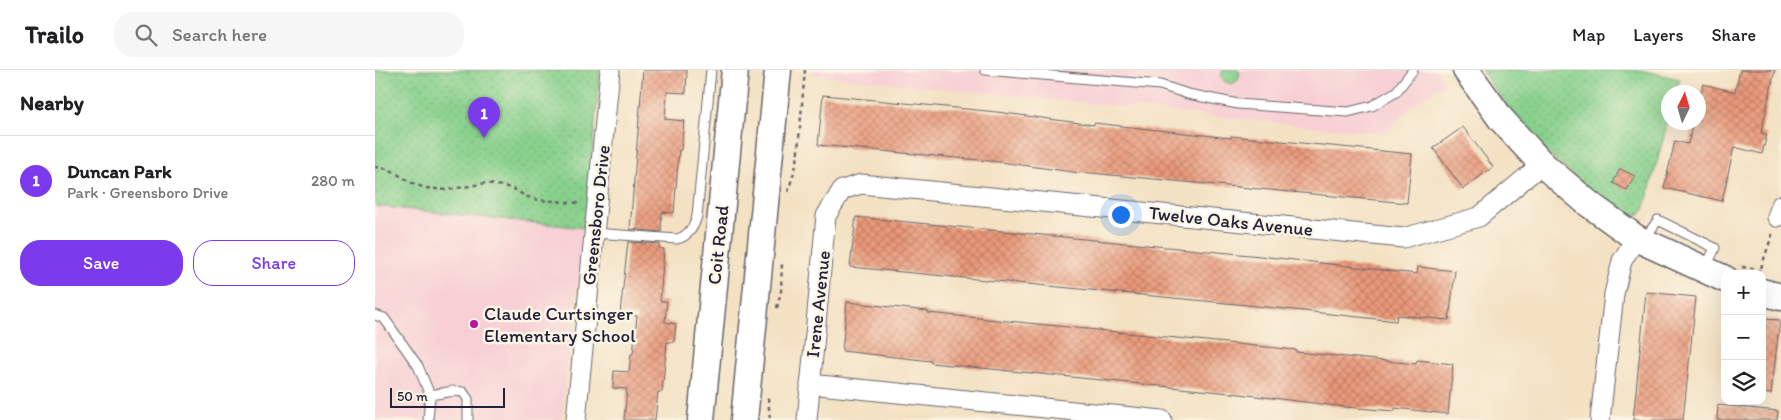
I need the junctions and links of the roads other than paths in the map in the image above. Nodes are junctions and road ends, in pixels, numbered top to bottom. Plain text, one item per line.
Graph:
1 (610, 70) edge
2 (711, 70) edge
3 (735, 70) edge
4 (778, 70) edge
5 (985, 70) edge
6 (1413, 70) edge
7 (1466, 70) edge
8 (1542, 164) junction
9 (841, 191) joint
10 (595, 232) junction
11 (1636, 238) junction
12 (1721, 271) edge
13 (1766, 281) edge
14 (1781, 296) edge
15 (375, 315) edge
16 (810, 384) junction
17 (430, 395) junction
18 (428, 420) edge
19 (468, 420) edge
20 (575, 420) edge
21 (701, 420) edge
22 (745, 420) edge
23 (807, 420) edge
24 (1162, 420) edge
25 (1600, 420) edge

1 - 10 street, Greensboro Drive
2 - 10 lane
3 - 21 main road, Coit Road
4 - 22 main road
5 - 6 lane
7 - 8 main road
8 - 9 street, Twelve Oaks Avenue
8 - 11 main road
9 - 16 street, Irene Avenue
10 - 20 street, Greensboro Drive
11 - 12 main road
11 - 25 street
13 - 14 main road
15 - 17 lane
16 - 23 street, Irene Avenue
16 - 24 street
17 - 18 lane
17 - 19 lane

